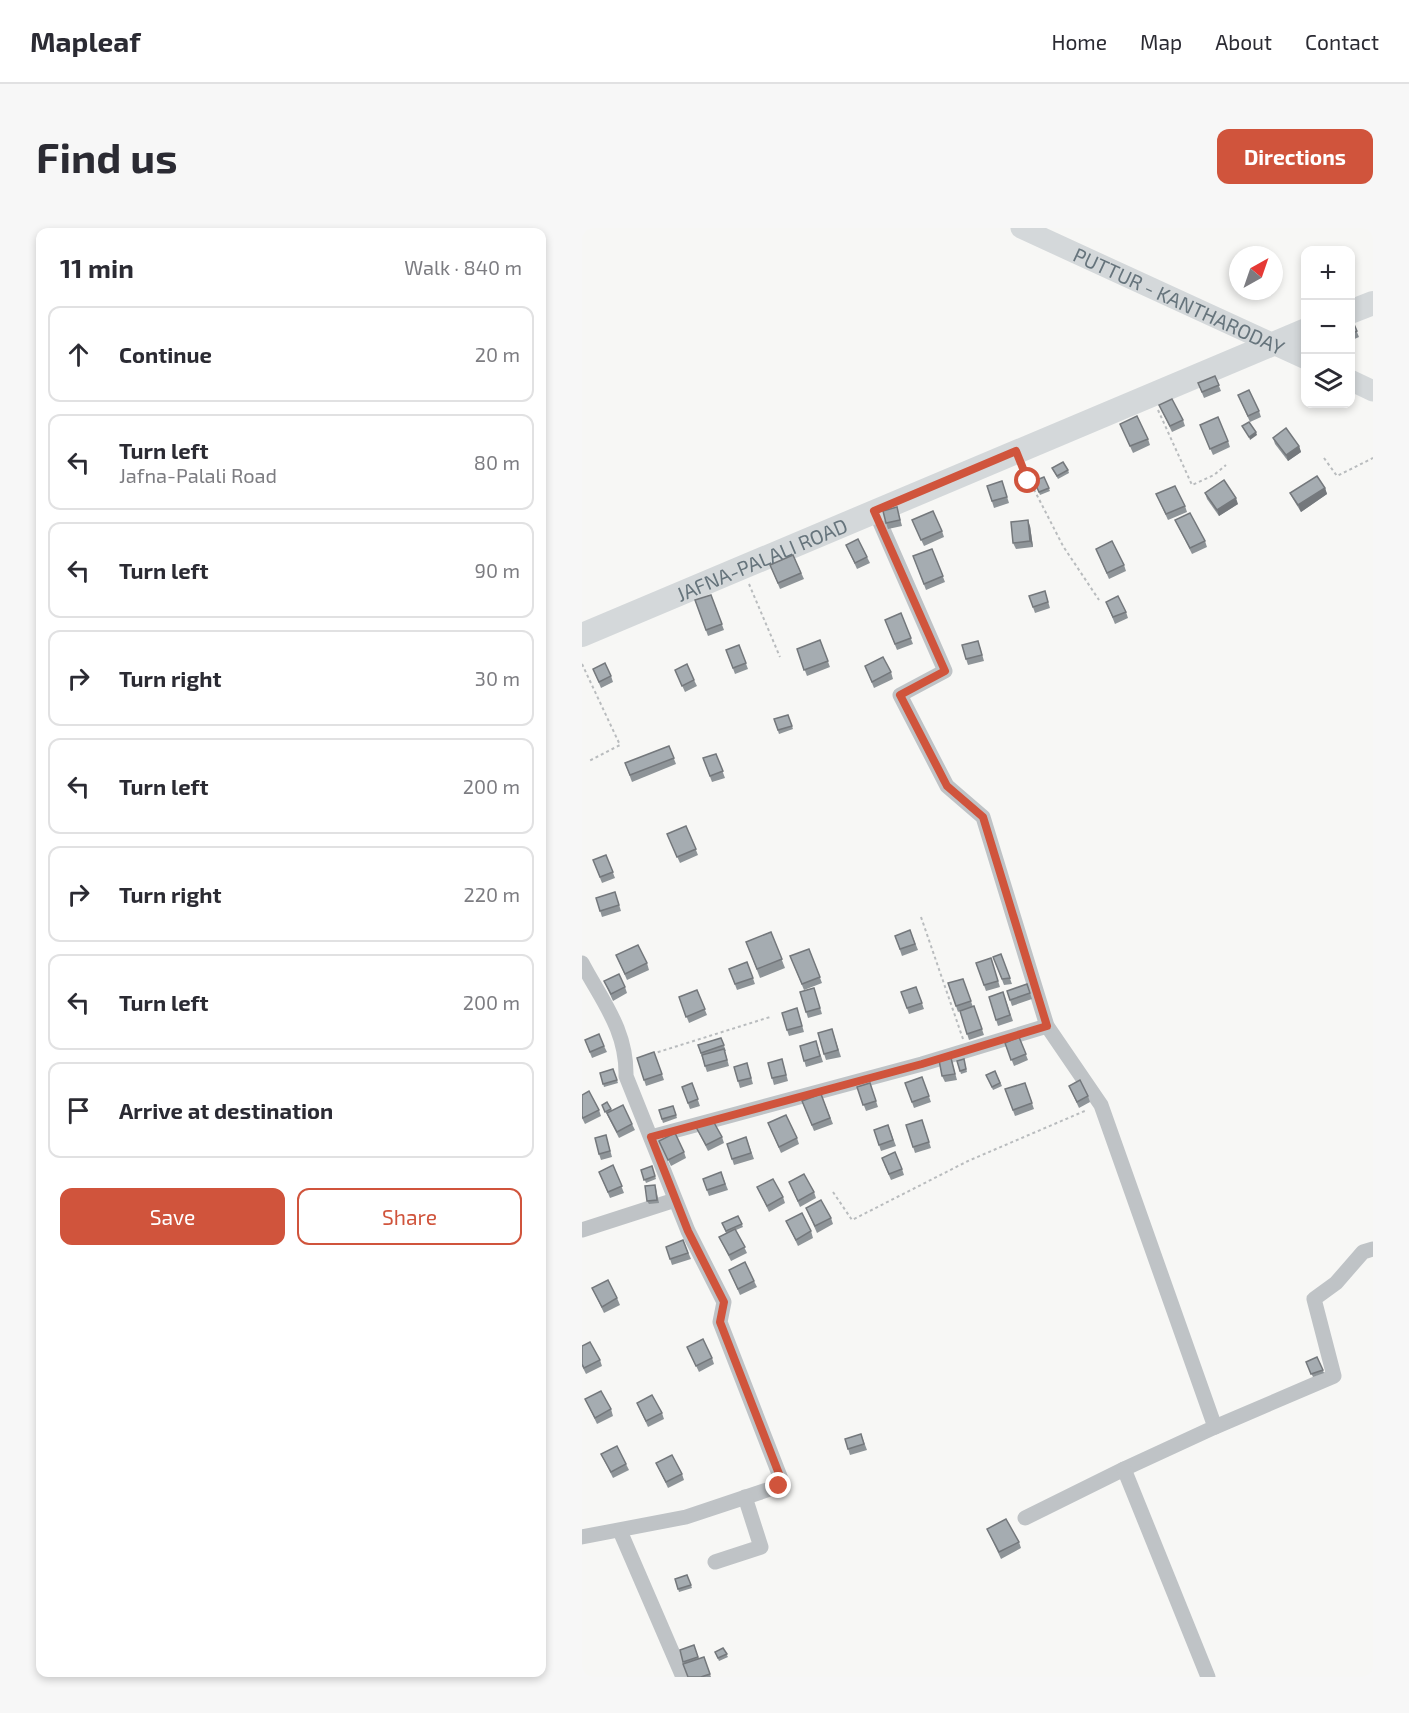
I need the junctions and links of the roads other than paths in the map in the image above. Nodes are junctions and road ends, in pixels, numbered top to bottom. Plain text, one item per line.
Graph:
1 (1021, 228) edge
2 (1373, 303) edge
3 (1355, 310) edge
4 (1301, 332) edge
5 (1271, 343) junction
6 (1301, 357) edge
7 (1355, 382) edge
8 (1373, 391) edge
9 (874, 511) junction
10 (582, 635) edge
11 (582, 963) edge
12 (1047, 1026) junction
13 (651, 1137) junction
14 (675, 1200) junction
15 (582, 1230) edge
16 (1373, 1249) edge
17 (1215, 1427) junction
18 (1124, 1469) junction
19 (745, 1497) junction
20 (1025, 1518) dead end
21 (620, 1531) junction
22 (582, 1537) edge
23 (715, 1562) dead end
24 (683, 1677) edge
25 (1208, 1677) edge

1 - 5 main road, PUTTUR - KANTHARODAY
2 - 3 main road
4 - 5 main road, JAFNA-PALALI ROAD
5 - 6 main road, PUTTUR - KANTHARODAY
5 - 9 main road, JAFNA-PALALI ROAD
7 - 8 main road
9 - 10 main road, JAFNA-PALALI ROAD
9 - 12 street
11 - 13 street
12 - 13 street
12 - 17 street
13 - 14 street
14 - 15 street
14 - 19 street
16 - 17 street
17 - 18 street
18 - 20 street
18 - 25 street
19 - 21 street
19 - 23 street
21 - 22 street
21 - 24 street

